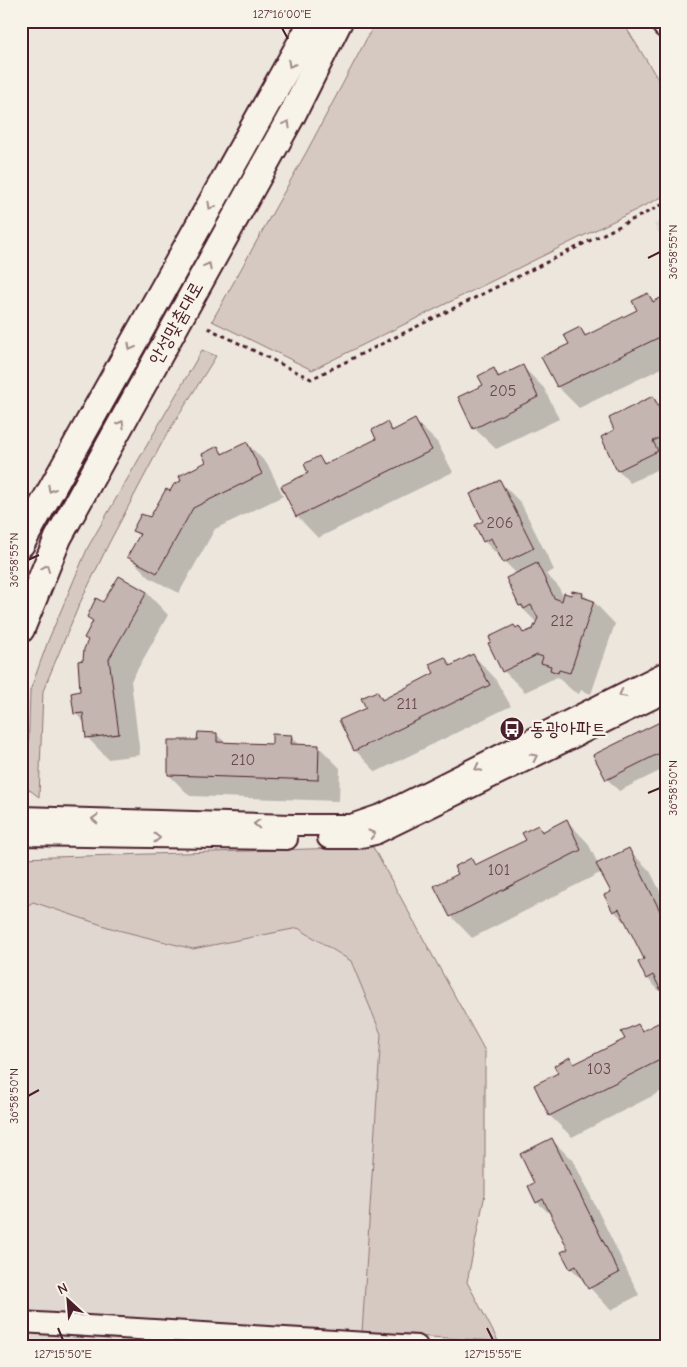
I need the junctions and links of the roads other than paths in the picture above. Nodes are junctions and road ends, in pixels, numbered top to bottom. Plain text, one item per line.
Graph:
1 (313, 21) edge
2 (339, 21) edge
3 (663, 21) edge
4 (666, 26) edge
5 (21, 544) edge
6 (21, 629) edge
7 (666, 672) edge
8 (666, 692) edge
9 (21, 817) edge
10 (21, 835) edge
11 (21, 1322) edge
12 (417, 1346) edge

1 -> 5 main road, 안성맞춤대로
6 -> 2 main road, 안성맞춤대로
3 - 4 main road
7 -> 9 street
10 -> 8 street
11 - 12 street

